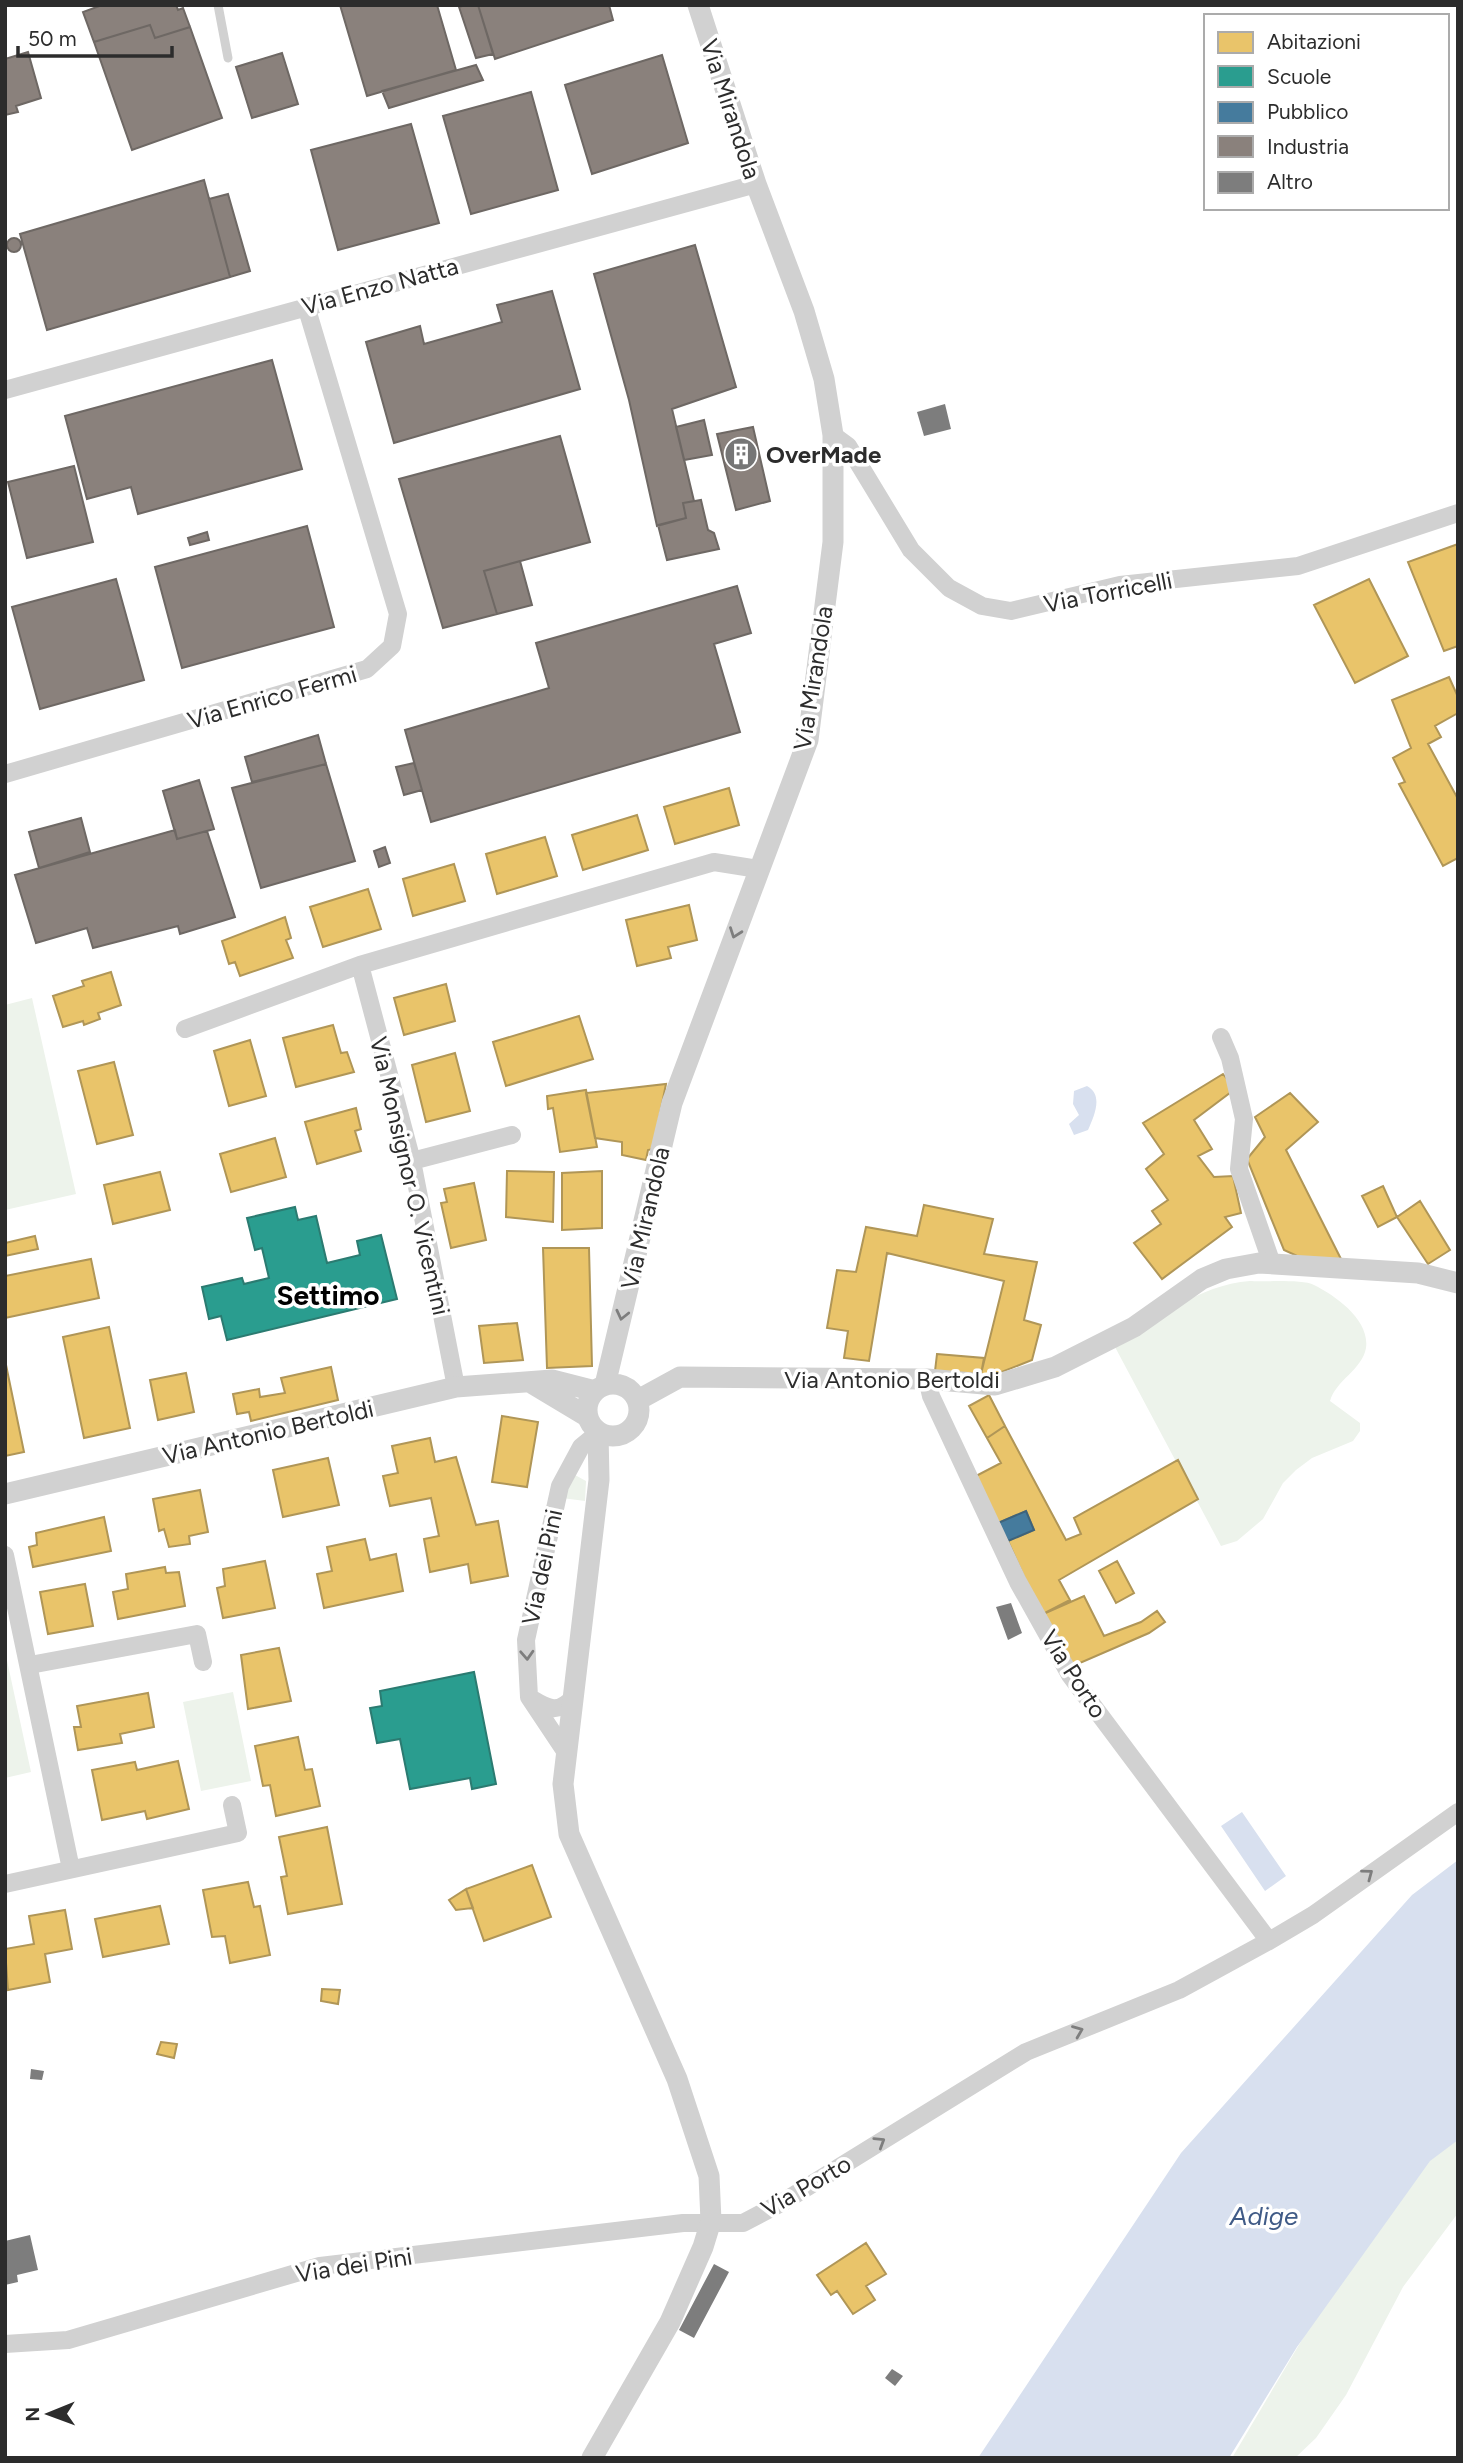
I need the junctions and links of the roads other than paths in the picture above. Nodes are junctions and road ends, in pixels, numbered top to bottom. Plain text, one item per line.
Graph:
1 (218, 5) edge
2 (698, 5) edge
3 (229, 58) dead end
4 (756, 184) junction
5 (306, 306) junction
6 (5, 390) edge
7 (833, 435) junction
8 (1458, 513) edge
9 (5, 774) edge
10 (758, 869) junction
11 (360, 965) junction
12 (184, 1029) dead end
13 (1221, 1037) dead end
14 (512, 1135) dead end
15 (412, 1161) junction
16 (1272, 1264) junction
17 (1458, 1284) edge
18 (927, 1379) junction
19 (533, 1384) junction
20 (456, 1387) junction
21 (600, 1388) junction
22 (638, 1400) junction
23 (602, 1429) junction
24 (5, 1494) edge
25 (5, 1555) edge
26 (203, 1662) dead end
27 (30, 1665) junction
28 (529, 1697) junction
29 (573, 1698) junction
30 (565, 1751) junction
31 (232, 1805) dead end
32 (1458, 1812) edge
33 (71, 1869) junction
34 (5, 1884) edge
35 (1269, 1941) junction
36 (711, 2221) junction
37 (5, 2344) edge
38 (592, 2458) edge

1 - 3 lane
2 - 4 street, Via Mirandola
4 - 5 street, Via Enzo Natta
4 - 7 street, Via Mirandola
5 - 6 street, Via Enzo Natta
5 - 9 street, Via Enrico Fermi
7 - 8 street, Via Torricelli
7 - 10 street, Via Mirandola
10 - 11 street
10 -> 21 street, Via Mirandola
11 - 12 street
11 - 15 street, Via Monsignor O. Vicentini
13 - 16 street
14 - 15 street
15 - 20 street, Via Monsignor O. Vicentini
16 - 17 street, Via Antonio Bertoldi
16 - 18 street, Via Antonio Bertoldi
18 - 22 street, Via Antonio Bertoldi
18 - 35 street, Via Porto
19 - 20 street, Via Antonio Bertoldi
19 - 21 street, Via Antonio Bertoldi
19 - 23 street
20 - 24 street, Via Antonio Bertoldi
21 - 22 street
21 - 23 street
22 - 23 street
23 -> 28 street, Via dei Pini
23 - 29 street, Via dei Pini
25 - 27 street
26 - 27 street
27 - 33 street
28 - 29 street
28 - 30 street
29 - 30 street, Via dei Pini
30 - 36 street, Via dei Pini
31 - 33 street
35 -> 32 street, Via Porto
33 - 34 street
36 -> 35 street, Via Porto
36 - 37 street, Via dei Pini
36 - 38 street, Via dei Pini

